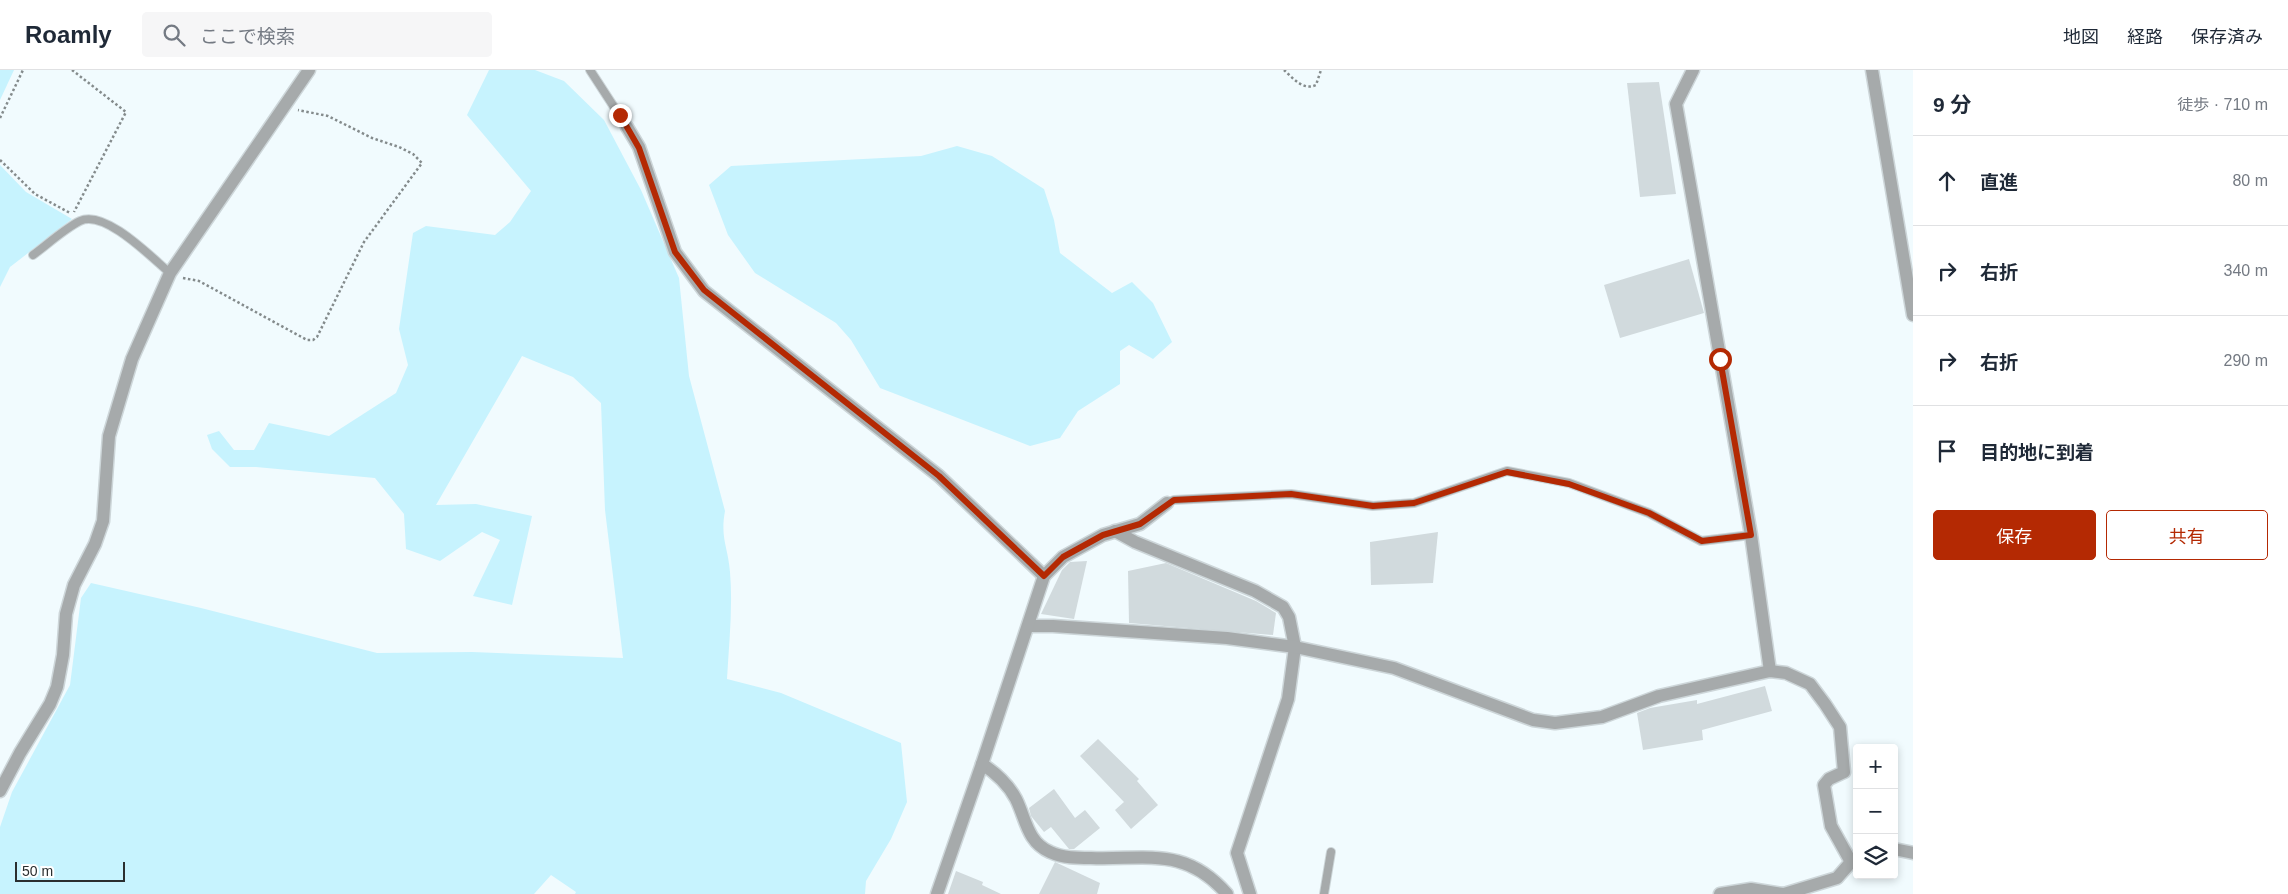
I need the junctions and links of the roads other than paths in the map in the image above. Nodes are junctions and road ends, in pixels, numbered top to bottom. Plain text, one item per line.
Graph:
1 (309, 70) edge
2 (590, 70) edge
3 (1693, 70) edge
4 (1872, 70) edge
5 (626, 127) joint
6 (33, 255) dead end
7 (170, 273) junction
8 (1913, 315) edge
9 (1167, 503) joint
10 (1116, 532) junction
11 (1751, 535) junction
12 (1044, 576) junction
13 (1028, 626) junction
14 (1295, 647) junction
15 (1770, 672) junction
16 (982, 764) junction
17 (0, 791) edge
18 (1898, 849) edge
19 (1331, 852) dead end
20 (1913, 853) edge
21 (1853, 860) edge
22 (1853, 862) edge
23 (1246, 893) edge
24 (937, 894) edge
25 (1227, 894) edge
26 (1324, 894) edge
27 (1720, 894) edge
28 (1784, 894) edge

1 - 7 street
2 - 5 lane
3 - 11 street
4 - 8 street
5 - 12 street
6 - 7 lane
7 - 17 street
9 - 10 street
9 - 11 lane
10 - 12 street
10 - 14 street
11 - 15 street
12 - 13 street
13 - 14 street
13 - 16 street
14 - 15 street
14 - 23 street
15 - 21 street
16 - 24 street
16 - 25 street
18 - 20 street
19 - 26 lane
22 - 28 street
27 - 28 street

